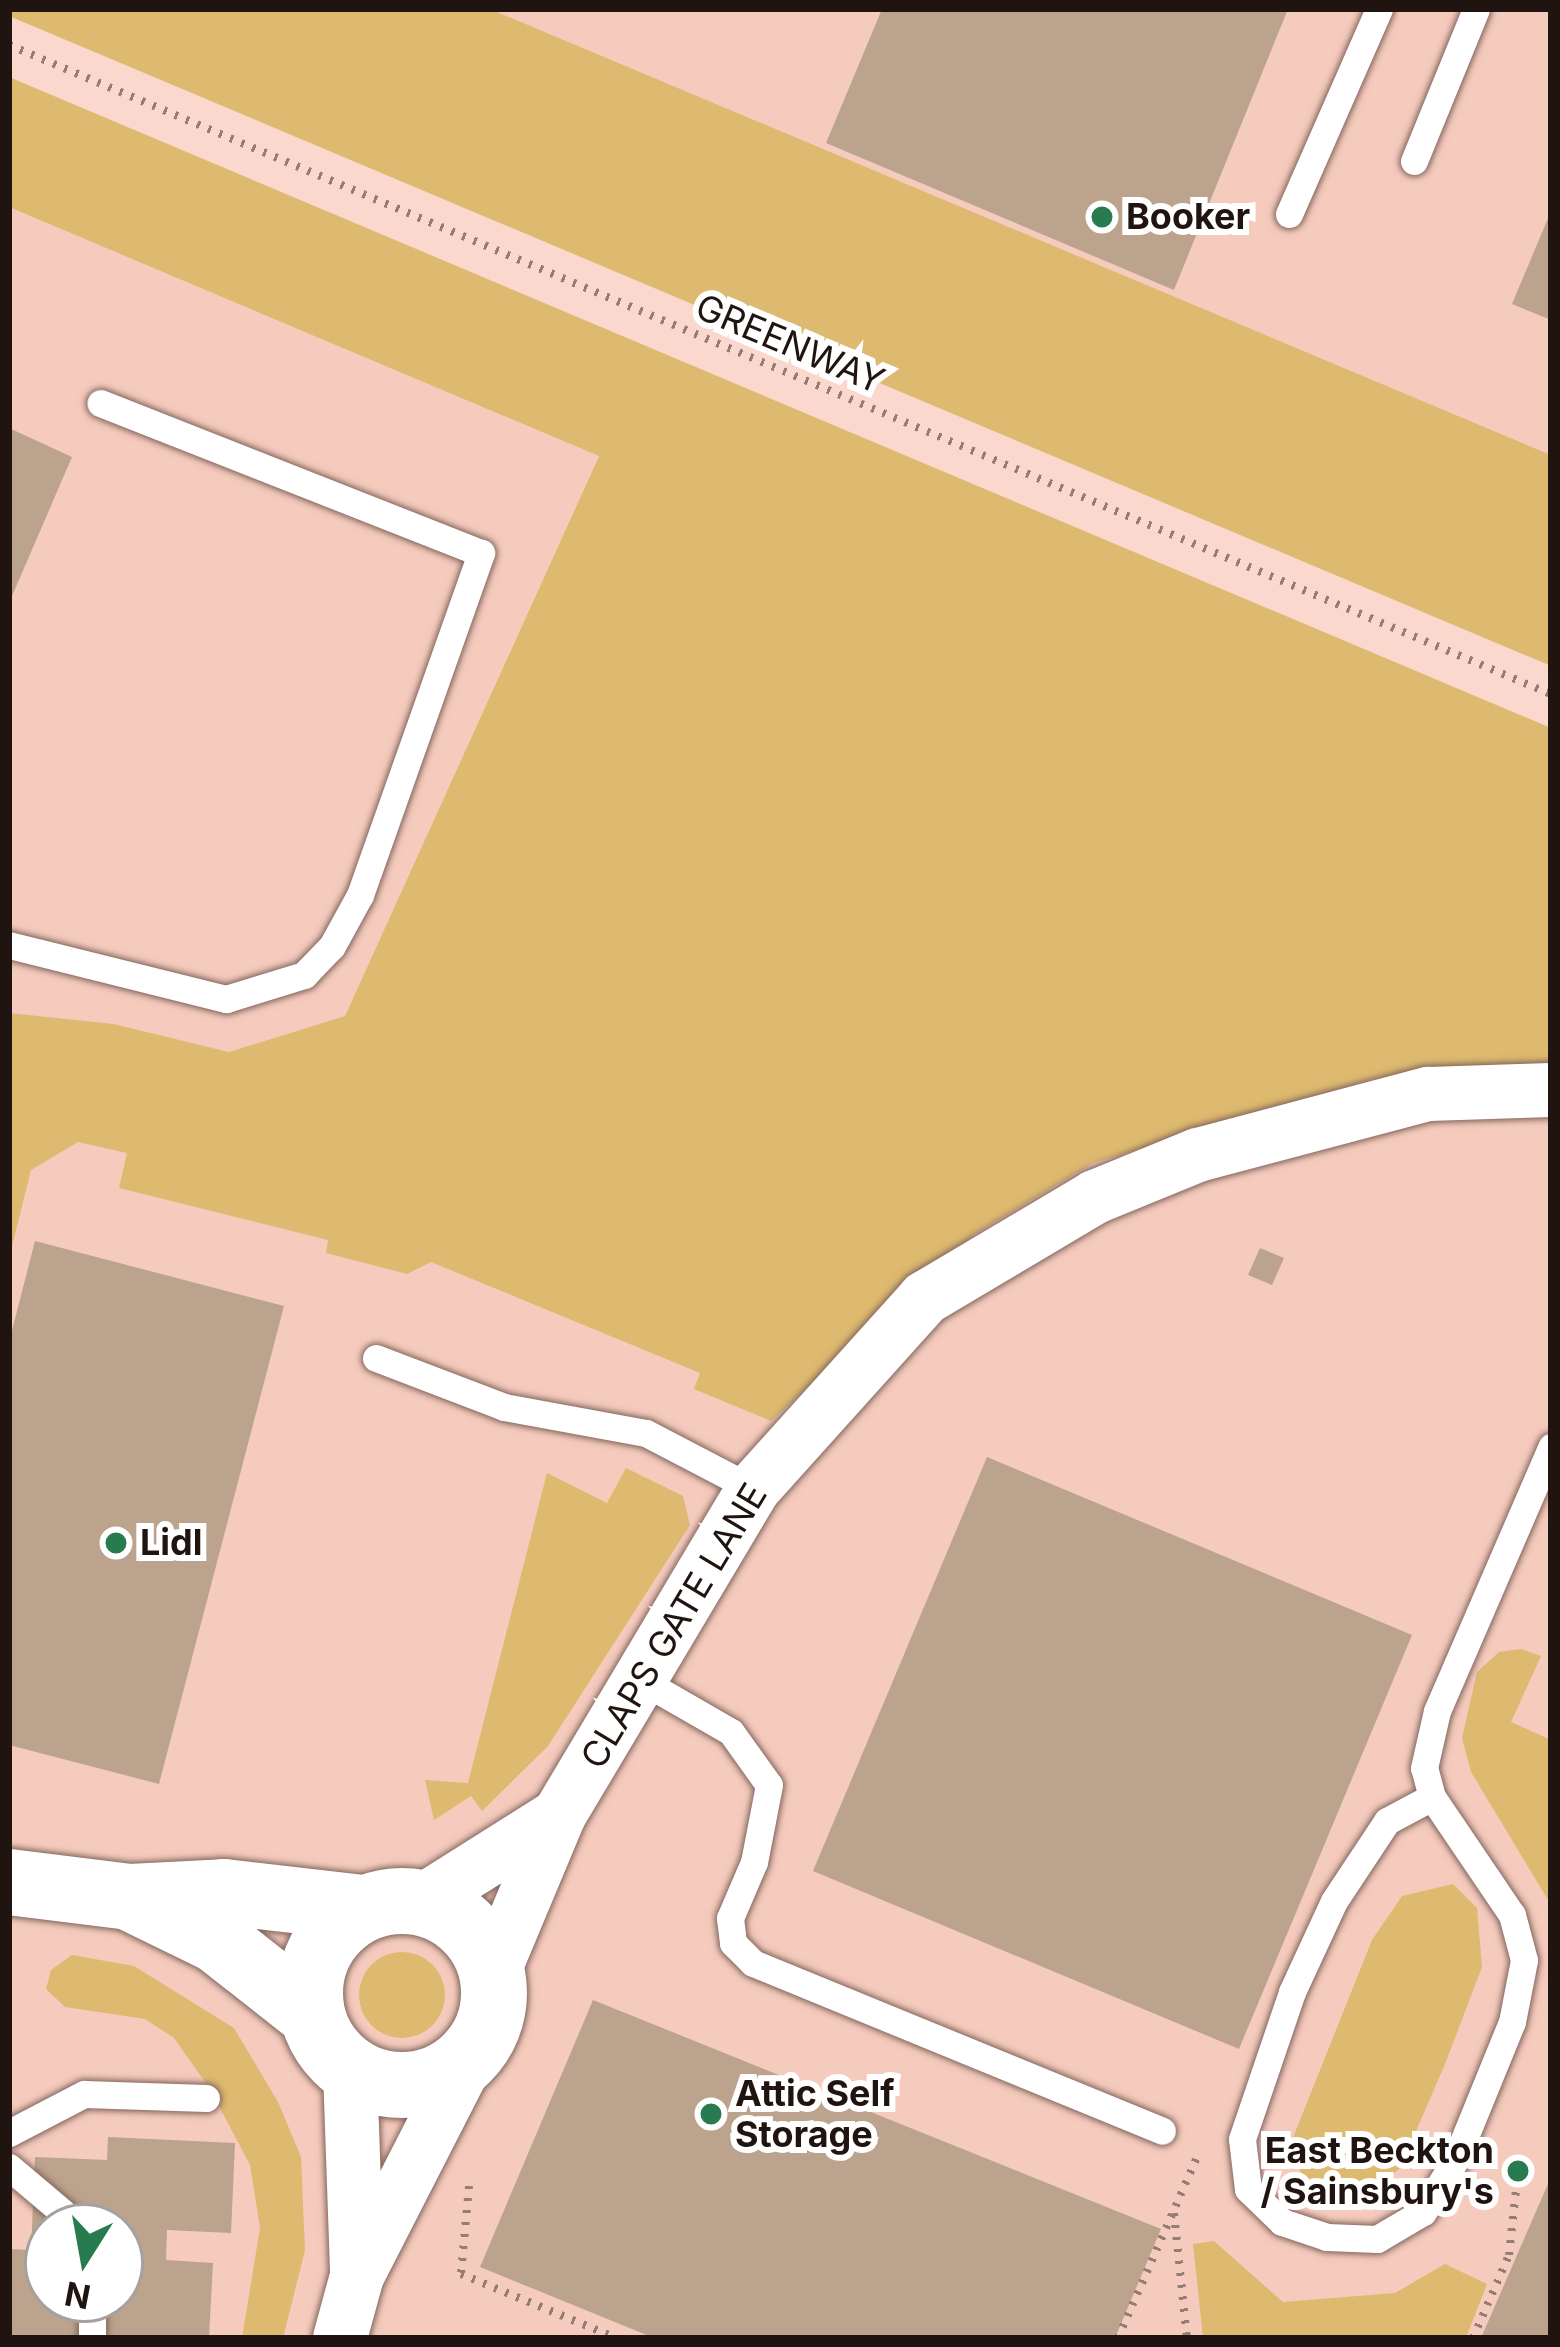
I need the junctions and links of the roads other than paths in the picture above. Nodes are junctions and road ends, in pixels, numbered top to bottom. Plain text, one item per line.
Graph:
1 (1379, 9) edge
2 (1476, 9) edge
3 (1414, 161) dead end
4 (1289, 214) dead end
5 (100, 403) dead end
6 (9, 945) edge
7 (1551, 1090) edge
8 (376, 1358) dead end
9 (1551, 1448) edge
10 (753, 1489) junction
11 (639, 1679) junction
12 (1432, 1796) junction
13 (559, 1815) junction
14 (9, 1882) edge
15 (130, 1897) junction
16 (392, 1905) junction
17 (493, 1973) junction
18 (311, 2014) junction
19 (468, 2059) junction
20 (350, 2070) junction
21 (206, 2098) dead end
22 (1162, 2131) dead end
23 (9, 2133) edge
24 (9, 2167) edge
25 (52, 2203) edge
26 (357, 2276) junction
27 (340, 2338) edge

1 - 4 lane
2 - 3 lane
5 - 6 lane
7 - 10 street, CLAPS GATE LANE
8 - 10 lane
9 - 12 lane
10 - 11 street, CLAPS GATE LANE
11 - 13 street, CLAPS GATE LANE
11 - 22 lane
12 - 12 lane
13 - 16 street, CLAPS GATE LANE
13 - 17 street, CLAPS GATE LANE
14 - 15 street
15 - 16 street
15 - 18 street
16 - 17 street
16 - 18 street, CLAPS GATE LANE
17 - 19 street, CLAPS GATE LANE
18 - 20 street
19 - 20 street
19 - 26 street
20 - 26 street
21 - 23 lane
24 - 25 lane
26 - 27 street

